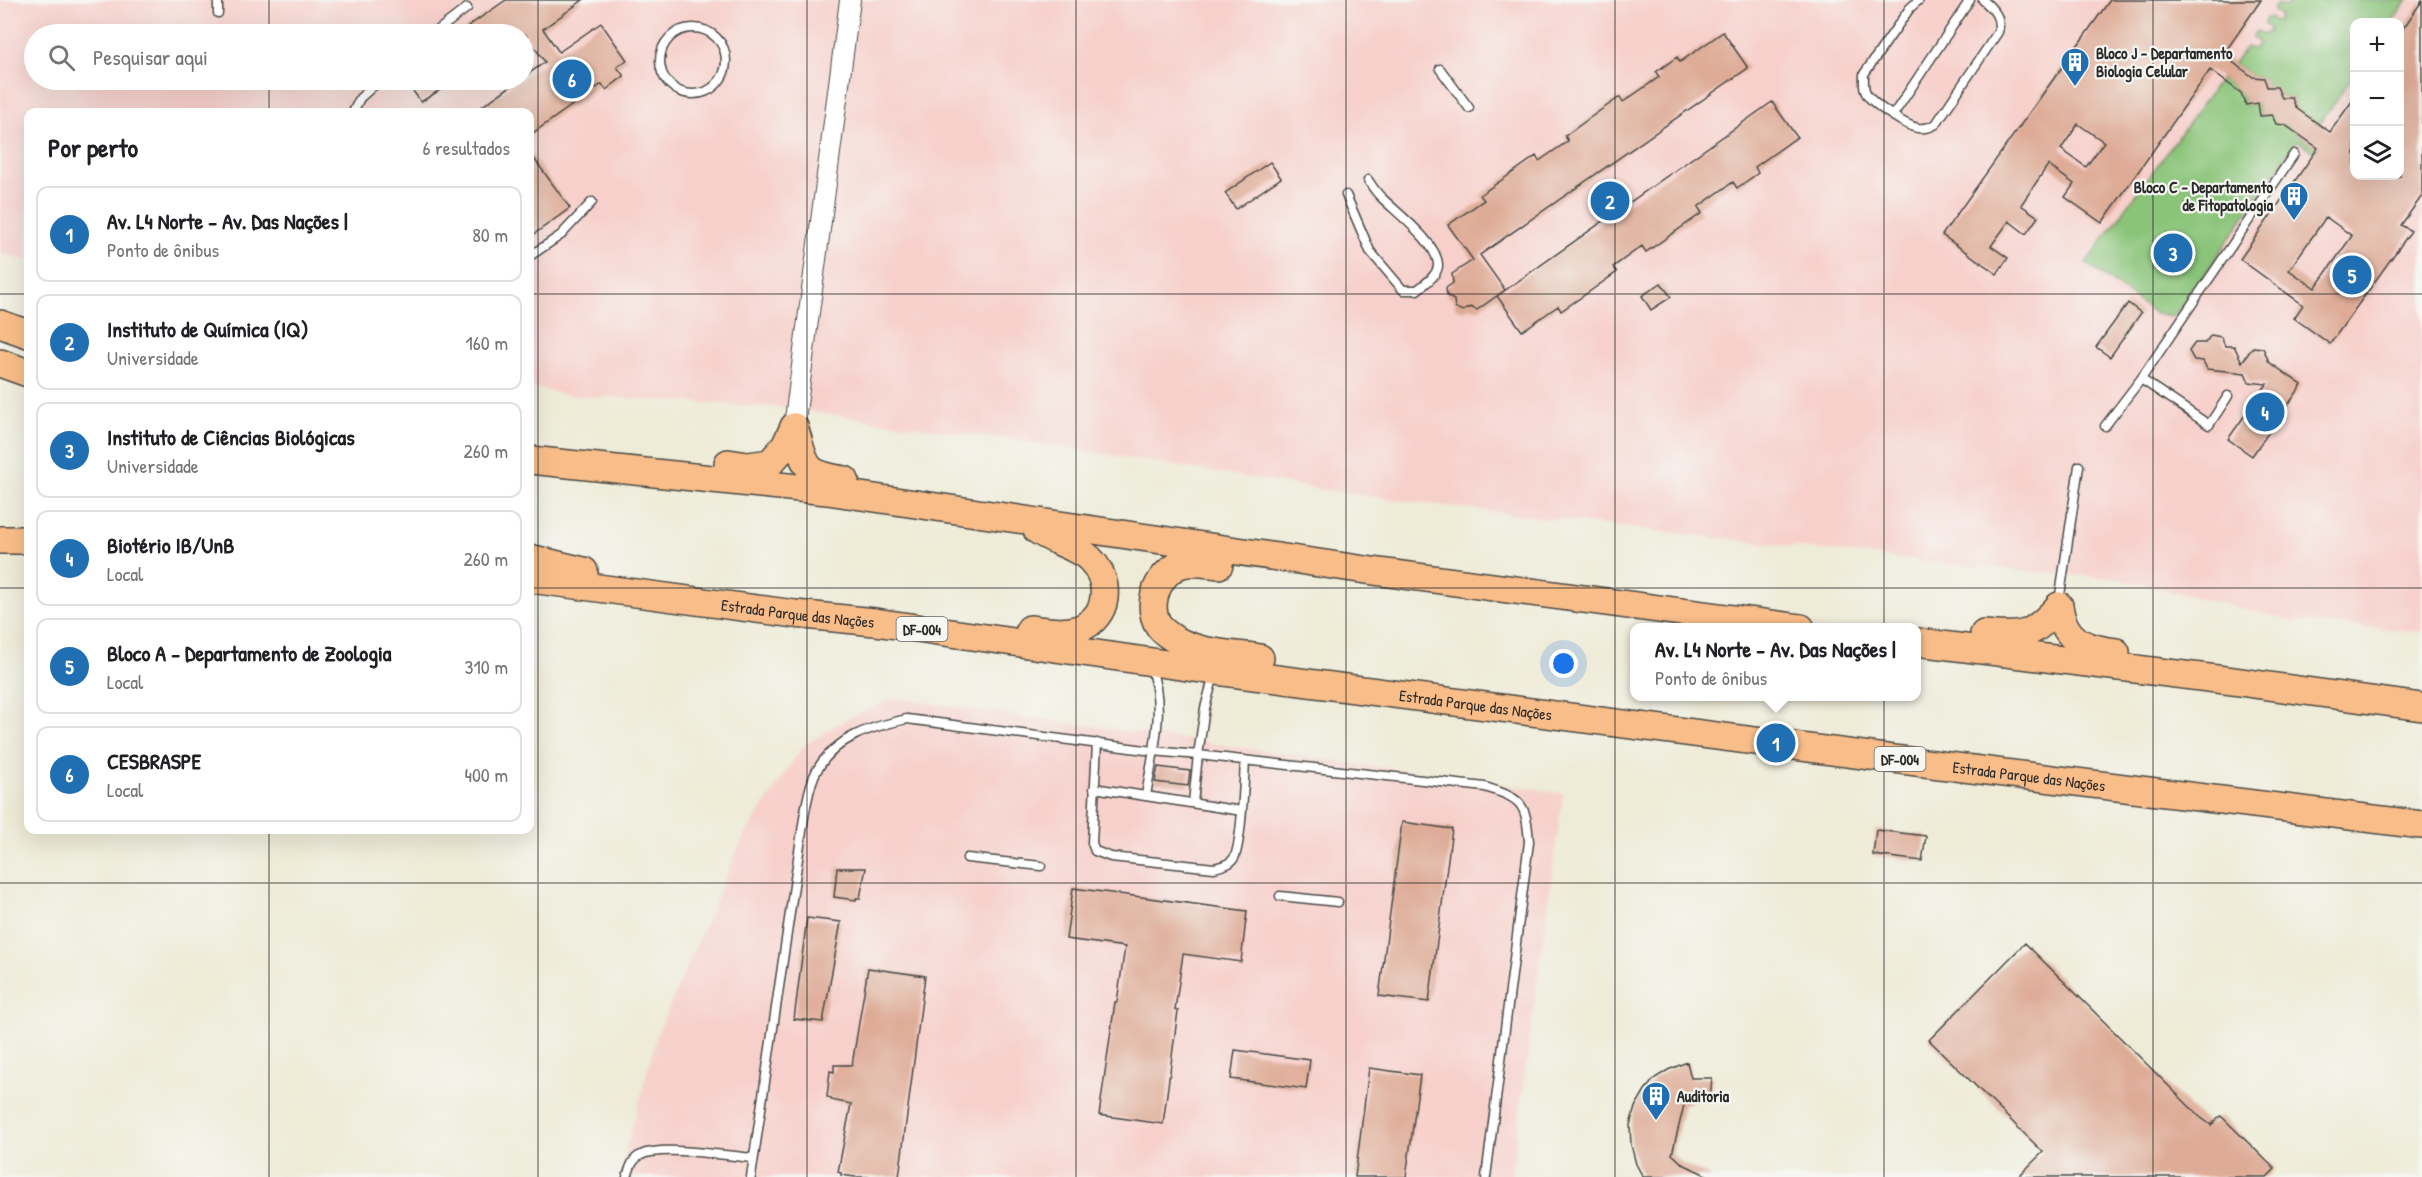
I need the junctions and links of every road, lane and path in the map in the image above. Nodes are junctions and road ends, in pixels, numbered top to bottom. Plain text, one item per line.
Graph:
1 (218, 0) edge
2 (850, 0) edge
3 (1919, 0) edge
4 (1970, 0) edge
5 (1983, 0) edge
6 (467, 8) dead end
7 (218, 13) dead end
8 (446, 24) edge
9 (677, 32) joint
10 (1440, 69) dead end
11 (369, 90) edge
12 (355, 108) edge
13 (1469, 108) dead end
14 (1893, 115) junction
15 (2294, 154) dead end
16 (1368, 180) dead end
17 (1347, 195) dead end
18 (592, 202) dead end
19 (534, 253) edge
20 (0, 324) edge
21 (24, 333) edge
22 (0, 363) edge
23 (24, 372) edge
24 (2141, 379) junction
25 (2228, 396) dead end
26 (2105, 426) dead end
27 (794, 427) junction
28 (539, 461) edge
29 (2079, 466) dead end
30 (1028, 521) junction
31 (0, 540) edge
32 (24, 540) edge
33 (534, 559) edge
34 (1373, 571) junction
35 (534, 580) edge
36 (696, 601) junction
37 (2059, 606) junction
38 (874, 622) junction
39 (1771, 623) edge
40 (1921, 628) edge
41 (1921, 642) edge
42 (1147, 661) junction
43 (1215, 670) junction
44 (2234, 681) junction
45 (1378, 691) junction
46 (2421, 708) edge
47 (1097, 743) junction
48 (1153, 751) junction
49 (1198, 755) junction
50 (1245, 760) junction
51 (1094, 788) junction
52 (1146, 796) junction
53 (1193, 803) junction
54 (1242, 811) junction
55 (2422, 812) edge
56 (2368, 818) junction
57 (2422, 825) edge
58 (967, 858) dead end
59 (1041, 866) dead end
60 (1280, 896) dead end
61 (1338, 902) dead end
62 (753, 1158) junction
63 (627, 1177) edge
64 (751, 1177) edge
65 (1486, 1177) edge

1 - 7 lane
2 - 27 street
3 - 14 lane
4 - 14 lane
5 - 14 lane
6 - 8 lane
9 - 9 lane
10 - 13 lane
11 - 12 lane
15 - 24 lane
16 - 17 lane
18 - 19 lane
20 - 21 highway
22 - 23 highway
24 - 25 lane
24 - 26 lane
27 - 28 highway
27 - 30 highway
28 - 30 highway
29 - 37 lane
30 - 34 highway
30 - 38 highway
31 - 32 highway
33 - 36 highway
34 - 39 highway
34 - 45 highway
35 - 36 highway, Estrada Parque das Nações / DF-004
36 - 38 highway, Estrada Parque das Nações / DF-004
37 - 40 highway
37 - 44 highway
38 - 42 highway, Estrada Parque das Nações / DF-004
41 - 44 highway
42 - 43 highway, Estrada Parque das Nações / DF-004
42 - 48 lane
43 - 45 highway, Estrada Parque das Nações / DF-004
43 - 49 lane
44 - 46 highway
45 - 56 highway, Estrada Parque das Nações / DF-004
47 - 48 lane
47 - 51 lane
47 - 62 lane
48 - 49 lane
48 - 52 lane
49 - 50 lane
49 - 53 lane
50 - 54 lane
50 - 65 lane
51 - 52 lane
51 - 54 lane
52 - 53 lane
53 - 54 lane
55 - 56 highway
56 - 57 highway, Estrada Parque das Nações / DF-004
58 - 59 lane
60 - 61 lane
62 - 63 lane
62 - 64 lane

